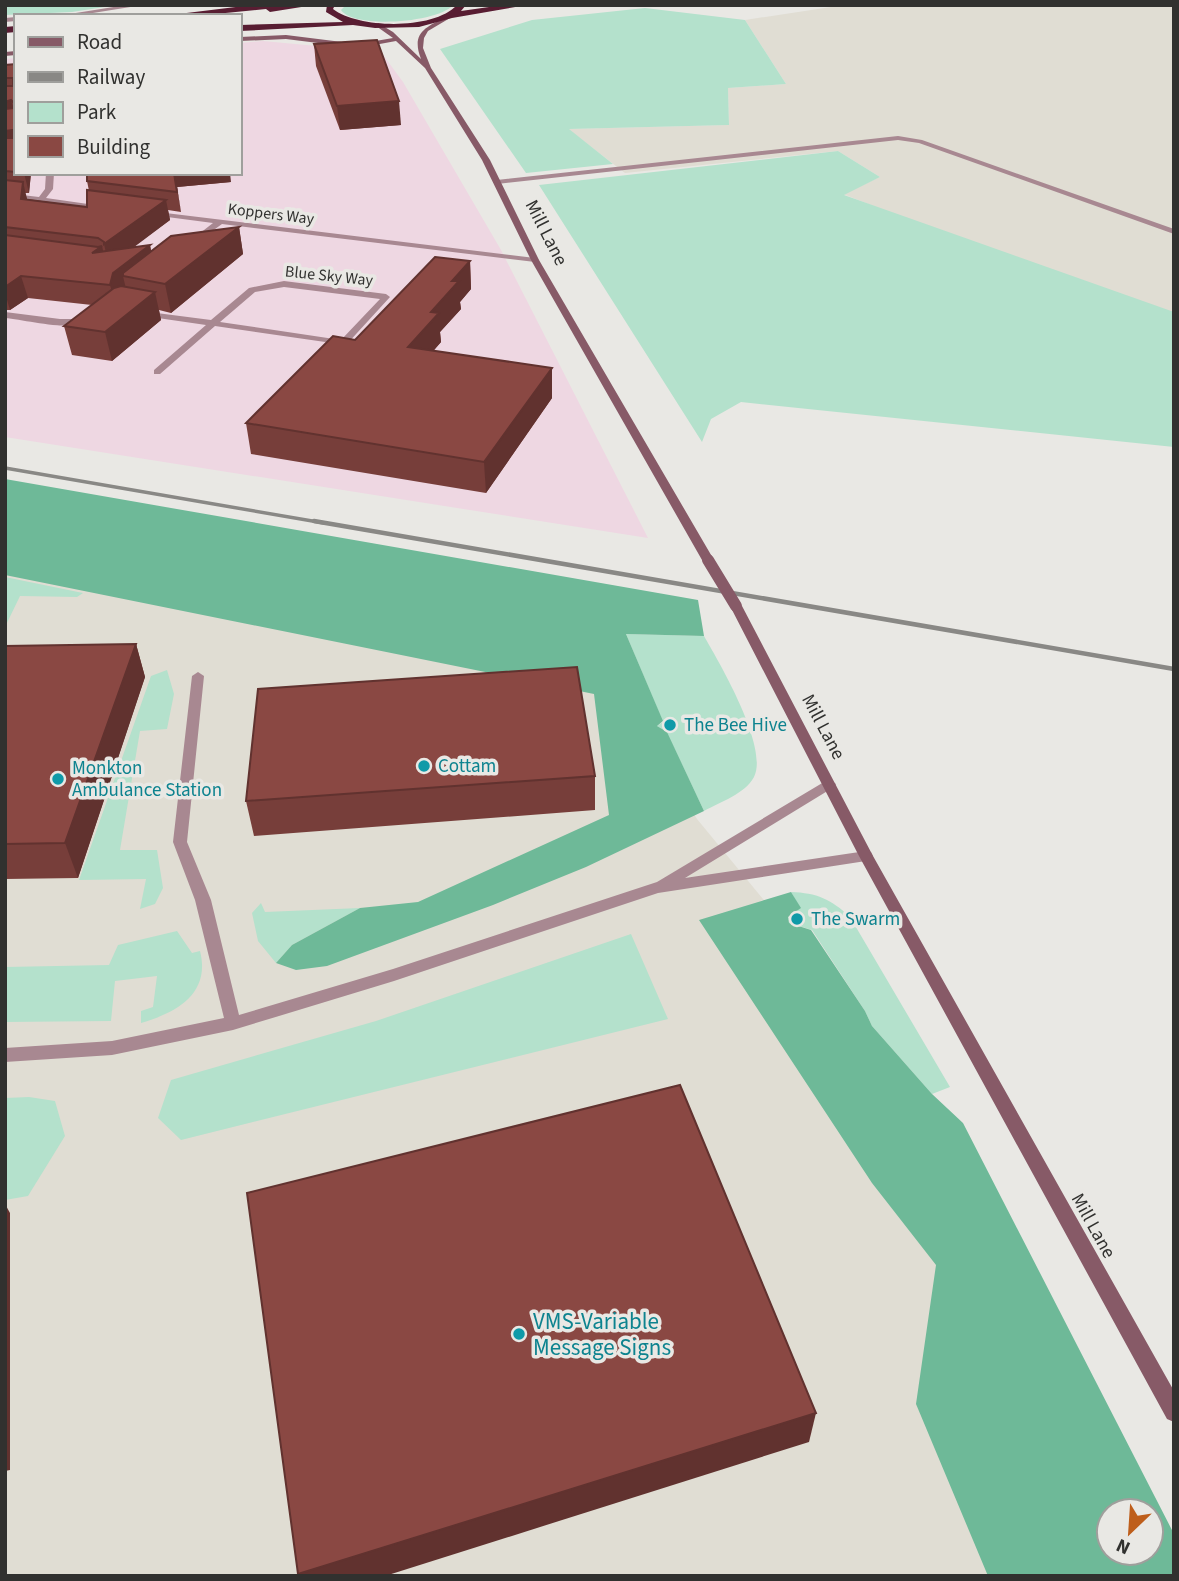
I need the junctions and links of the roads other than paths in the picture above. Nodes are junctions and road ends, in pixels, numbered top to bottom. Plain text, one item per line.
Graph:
1 (141, 5) edge
2 (258, 5) edge
3 (281, 5) edge
4 (310, 5) edge
5 (331, 5) edge
6 (462, 5) edge
7 (523, 5) edge
8 (236, 10) junction
9 (75, 14) edge
10 (189, 14) edge
11 (450, 16) junction
12 (361, 24) junction
13 (378, 25) junction
14 (242, 28) edge
15 (242, 39) edge
16 (396, 39) junction
17 (428, 68) junction
18 (50, 175) edge
19 (497, 182) junction
20 (5, 195) edge
21 (41, 199) junction
22 (110, 208) edge
23 (137, 212) edge
24 (219, 222) junction
25 (1174, 232) edge
26 (187, 248) edge
27 (535, 260) junction
28 (139, 313) edge
29 (5, 314) edge
30 (96, 320) edge
31 (213, 323) junction
32 (158, 372) dead end
33 (198, 676) dead end
34 (829, 784) junction
35 (866, 856) junction
36 (657, 888) junction
37 (233, 1023) junction
38 (5, 1055) edge
39 (1174, 1412) edge

1 - 9 street
2 - 8 highway
3 - 8 highway
4 - 8 highway
5 - 12 highway
6 - 11 highway
7 - 11 highway
8 - 10 highway
11 - 13 highway
11 - 17 main road, Mill Lane
12 - 13 highway
12 - 14 highway
13 - 16 main road, Mill Lane
15 - 16 main road
16 - 17 main road, Mill Lane
17 - 19 main road, Mill Lane
18 - 21 street
19 - 25 street
19 - 27 main road, Mill Lane
20 - 21 street
21 - 22 street
23 - 24 street, Koppers Way
24 - 26 street
24 - 27 street, Koppers Way
27 - 34 main road, Mill Lane, bridge
28 - 31 street, Blue Sky Way
29 - 30 street
31 - 31 street, Blue Sky Way
31 - 32 street
33 - 37 street
34 - 35 main road, Mill Lane
34 - 36 street
35 - 36 street
35 - 39 main road, Mill Lane
36 - 37 street
37 - 38 street

